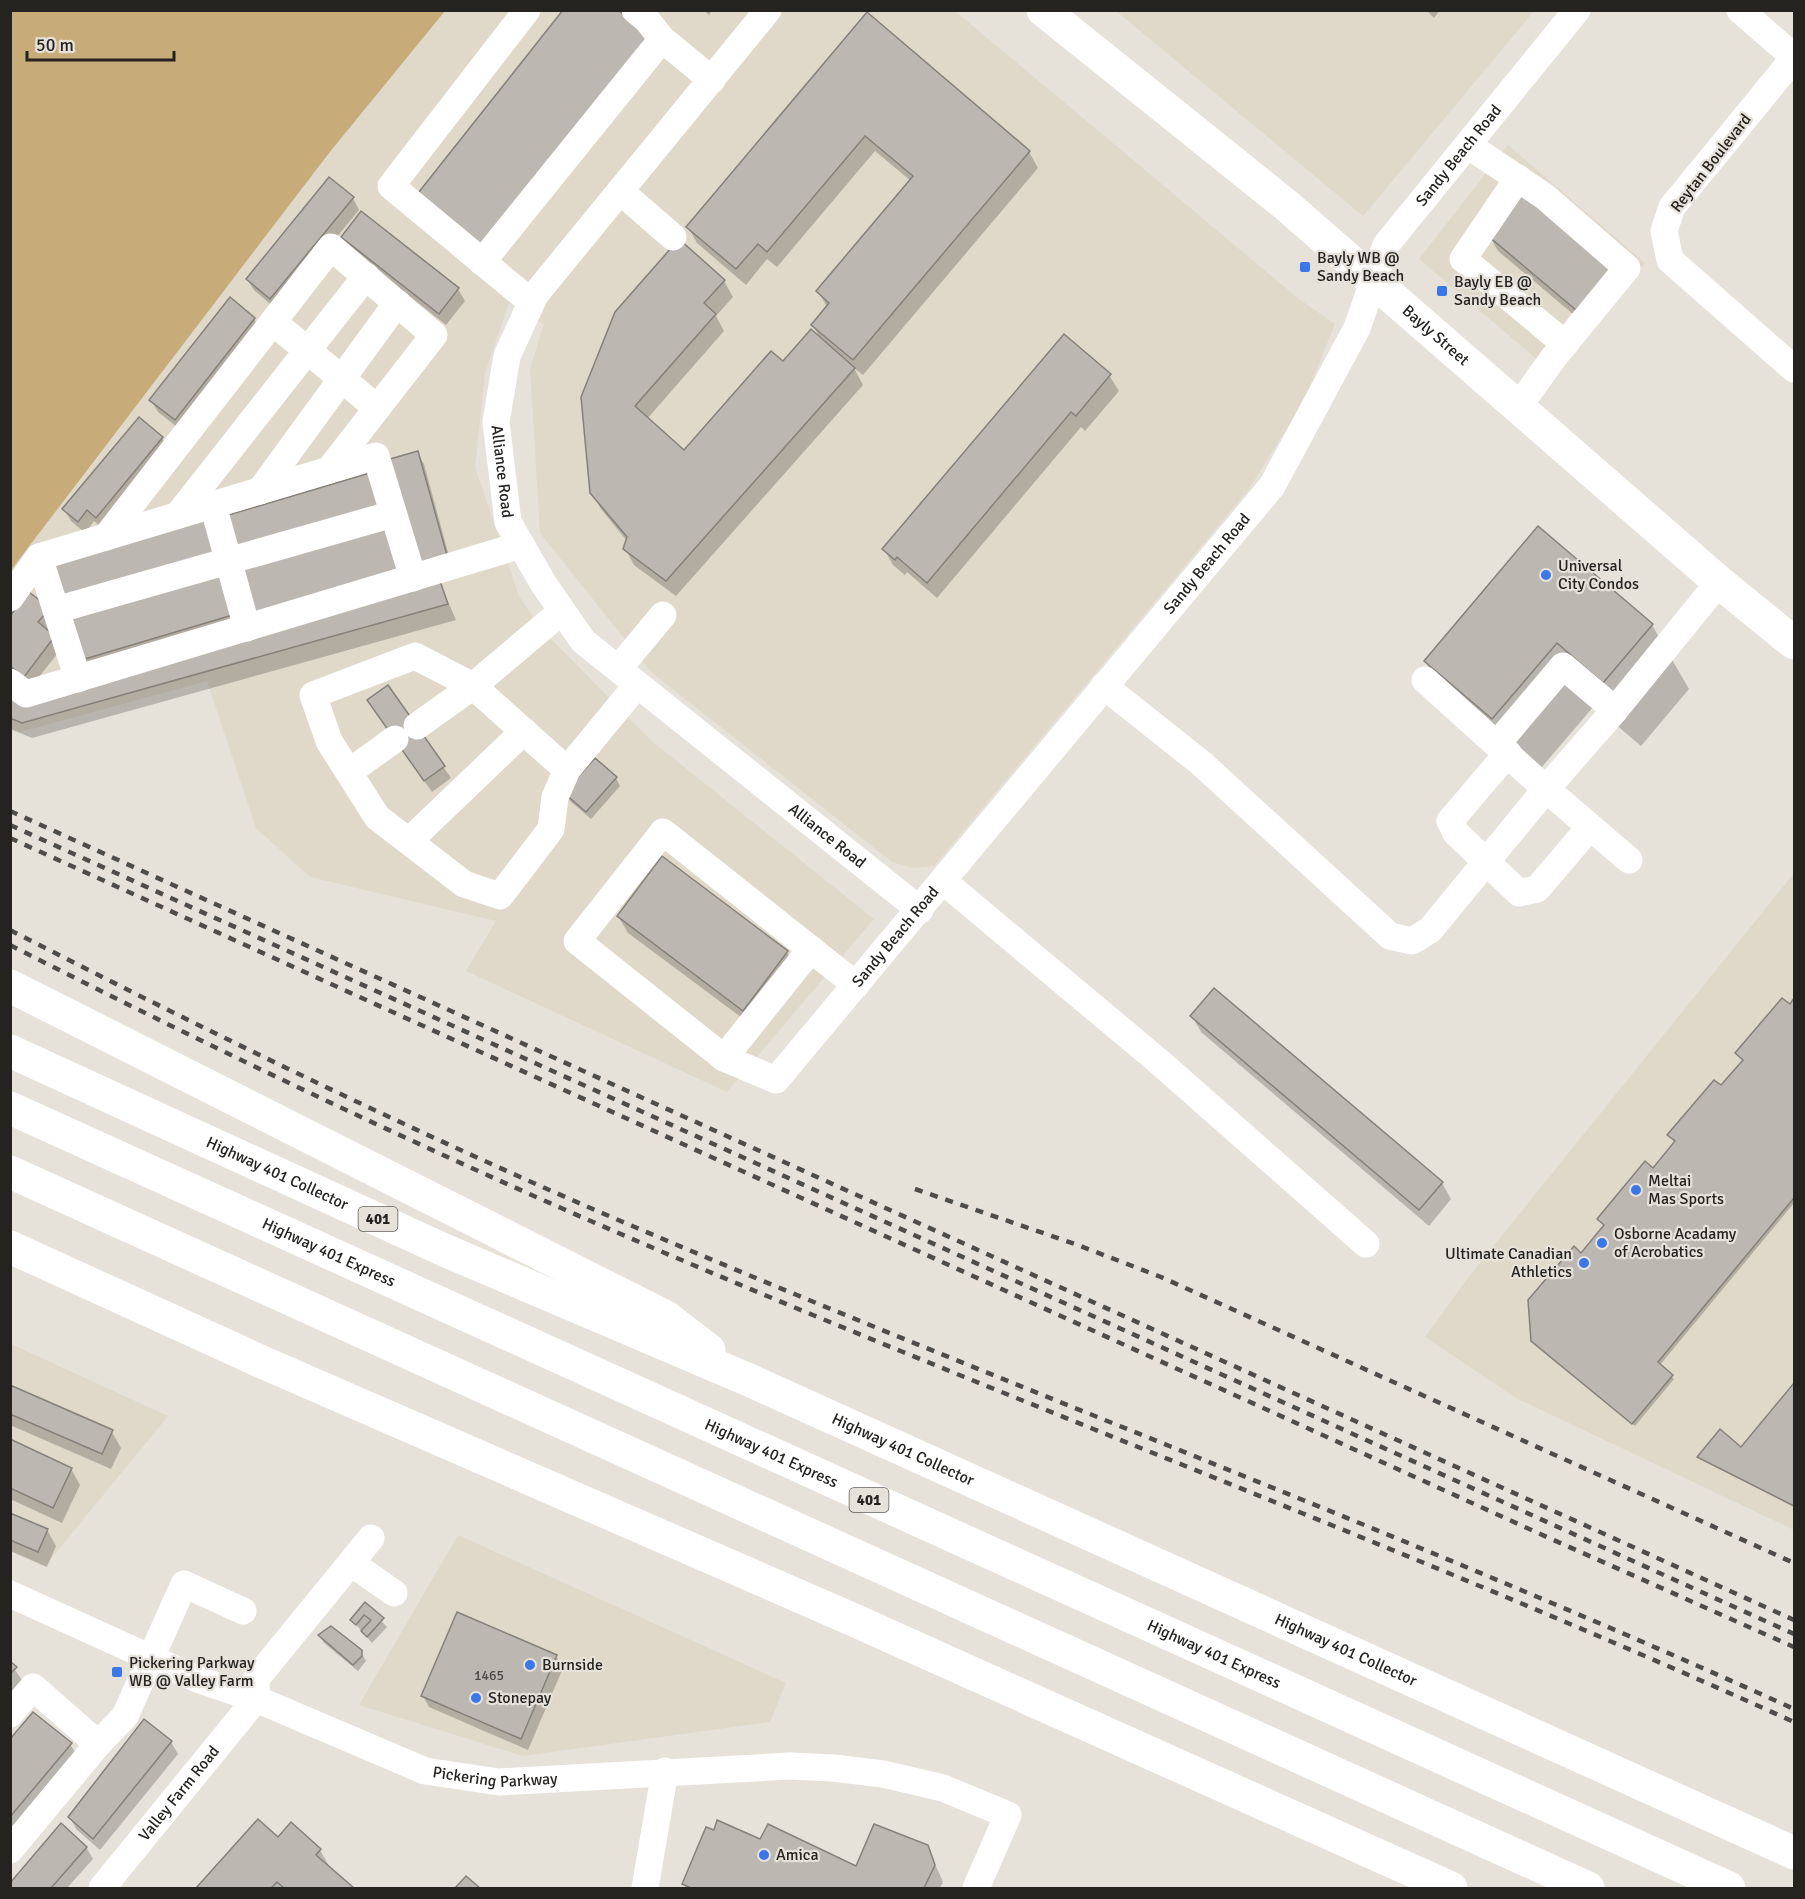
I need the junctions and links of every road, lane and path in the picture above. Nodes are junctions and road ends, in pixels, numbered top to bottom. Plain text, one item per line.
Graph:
1 (528, 10) edge
2 (635, 10) edge
3 (768, 10) edge
4 (1043, 10) edge
5 (1577, 10) edge
6 (1740, 10) edge
7 (662, 39) junction
8 (1794, 58) edge
9 (711, 80) junction
10 (1469, 146) junction
11 (1518, 178) junction
12 (620, 191) junction
13 (673, 237) dead end
14 (482, 262) junction
15 (366, 276) junction
16 (1373, 280) junction
17 (531, 302) junction
18 (397, 303) junction
19 (273, 322) junction
20 (1565, 344) junction
21 (308, 350) junction
22 (1794, 369) edge
23 (342, 379) junction
24 (1518, 407) junction
25 (377, 408) junction
26 (329, 470) junction
27 (260, 491) junction
28 (213, 505) junction
29 (393, 514) junction
30 (178, 515) junction
31 (106, 537) junction
32 (521, 544) junction
33 (39, 556) junction
34 (228, 560) junction
35 (412, 578) junction
36 (1719, 582) junction
37 (10, 598) edge
38 (56, 610) junction
39 (562, 611) junction
40 (663, 615) dead end
41 (247, 628) junction
42 (1794, 643) edge
43 (628, 677) junction
44 (78, 679) junction
45 (1425, 680) dead end
46 (10, 682) edge
47 (473, 686) junction
48 (1104, 686) junction
49 (1615, 710) junction
50 (524, 731) junction
51 (1503, 749) junction
52 (567, 770) junction
53 (349, 772) junction
54 (1546, 789) junction
55 (409, 841) junction
56 (1583, 842) junction
57 (1629, 860) dead end
58 (1487, 863) junction
59 (943, 881) junction
60 (920, 910) junction
61 (811, 949) junction
62 (856, 985) junction
63 (10, 986) edge
64 (10, 1051) edge
65 (724, 1058) junction
66 (10, 1108) edge
67 (10, 1172) edge
68 (1366, 1244) dead end
69 (10, 1247) edge
70 (748, 1380) junction
71 (371, 1538) dead end
72 (351, 1563) junction
73 (394, 1593) dead end
74 (10, 1594) edge
75 (243, 1611) dead end
76 (150, 1658) junction
77 (256, 1699) junction
78 (10, 1714) edge
79 (98, 1744) junction
80 (665, 1771) junction
81 (10, 1850) edge
82 (1794, 1853) edge
83 (102, 1888) edge
84 (645, 1888) edge
85 (976, 1888) edge
86 (1450, 1888) edge
87 (1588, 1888) edge
88 (1729, 1888) edge

1 - 14 street
2 - 7 street
3 - 9 street, Alliance Road
4 - 16 main road, Bayly Street
5 - 10 street, Sandy Beach Road
6 - 8 street
7 - 9 street
7 - 14 street
8 - 22 street, Reytan Boulevard
9 - 12 street, Alliance Road
10 - 11 street
10 - 16 street, Sandy Beach Road
11 - 20 street
11 - 20 street
12 - 13 street
12 - 17 street, Alliance Road
14 - 17 street
15 - 18 street
15 - 19 street
15 - 21 street
16 - 24 main road, Bayly Street
16 - 48 street, Sandy Beach Road
17 - 32 street, Alliance Road
18 - 23 street
18 - 25 street
19 - 21 street
19 - 31 street
20 - 24 street
21 - 23 street
21 - 30 street
23 - 25 street
23 - 27 street
24 - 36 main road, Bayly Street
25 - 26 street
26 - 27 street
26 - 29 street
27 - 28 street
28 - 30 street
28 - 34 street
29 - 34 street
29 - 35 street
30 - 31 street
31 - 33 street
32 - 35 street
32 - 39 street, Alliance Road
33 - 37 street
33 - 38 street
34 - 38 street
34 - 41 street
35 - 41 street
36 - 42 main road, Bayly Street
36 - 49 street
38 - 44 street
39 - 43 street, Alliance Road
39 - 47 street
40 - 43 street
41 - 44 street
43 - 52 street
43 - 60 street, Alliance Road
44 - 46 street
45 - 51 street
47 - 50 street
47 - 53 street
47 - 53 street
48 - 58 street
48 - 59 street, Sandy Beach Road
49 - 51 street
49 - 54 street
50 - 52 street
50 - 55 street
51 - 54 street
51 - 58 street
52 - 55 street
53 - 55 street
54 - 56 street
54 - 58 street
56 - 57 street
56 - 58 street
59 - 60 street, Sandy Beach Road
59 - 68 street
60 - 62 street, Sandy Beach Road
61 - 62 street
61 - 65 street
61 - 65 street
62 - 65 street, Sandy Beach Road
63 - 70 main road
64 - 70 main road, Highway 401 Collector / 401
66 - 88 main road, Highway 401 Express / 401
67 - 87 main road
69 - 86 main road
70 - 82 main road, Highway 401 Collector / 401
71 - 72 street
72 - 73 street
72 - 77 street
74 - 76 street, Pickering Parkway
75 - 76 street
76 - 77 street, Pickering Parkway
76 - 79 street
77 - 80 street, Pickering Parkway
77 - 83 street, Valley Farm Road
78 - 79 street
79 - 81 street
80 - 84 street
80 - 85 street, Pickering Parkway

